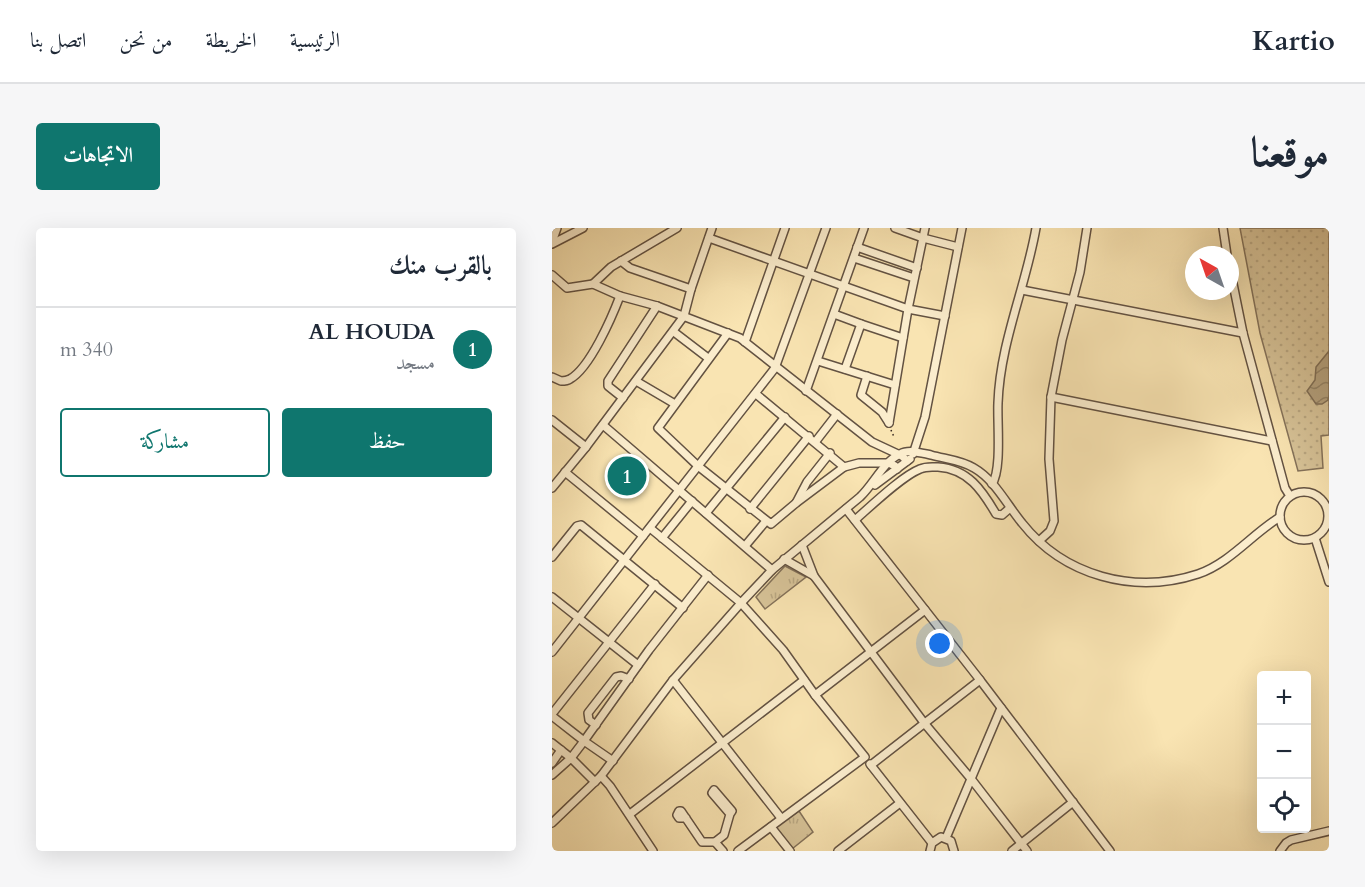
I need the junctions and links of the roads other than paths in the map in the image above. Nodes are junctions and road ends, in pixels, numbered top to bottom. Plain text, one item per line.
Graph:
1 (557, 228) edge
2 (583, 228) edge
3 (677, 228) edge
4 (712, 228) edge
5 (785, 228) edge
6 (826, 228) edge
7 (864, 228) edge
8 (895, 228) edge
9 (925, 228) edge
10 (962, 228) edge
11 (1036, 228) edge
12 (1087, 228) edge
13 (1223, 228) edge
14 (709, 238) junction
15 (922, 238) junction
16 (552, 243) edge
17 (1226, 246) edge
18 (857, 247) junction
19 (958, 247) junction
20 (854, 258) junction
21 (621, 261) junction
22 (773, 261) junction
23 (916, 268) junction
24 (552, 274) edge
25 (809, 275) junction
26 (914, 278) junction
27 (593, 284) junction
28 (844, 286) junction
29 (691, 289) junction
30 (1022, 290) junction
31 (620, 296) junction
32 (1072, 300) junction
33 (1236, 300) edge
34 (657, 306) junction
35 (908, 309) junction
36 (834, 314) junction
37 (684, 316) junction
38 (945, 316) junction
39 (861, 324) junction
40 (674, 332) junction
41 (728, 333) junction
42 (1243, 333) junction
43 (903, 338) junction
44 (745, 342) junction
45 (708, 358) junction
46 (818, 361) junction
47 (775, 368) junction
48 (845, 369) junction
49 (867, 376) junction
50 (552, 377) edge
51 (636, 381) junction
52 (895, 385) junction
53 (806, 391) junction
54 (756, 394) junction
55 (1051, 397) junction
56 (623, 398) junction
57 (675, 404) junction
58 (837, 414) junction
59 (785, 417) junction
60 (552, 420) edge
61 (603, 425) junction
62 (809, 436) junction
63 (816, 441) junction
64 (1272, 441) junction
65 (586, 447) junction
66 (830, 453) junction
67 (898, 454) junction
68 (913, 455) junction
69 (889, 463) junction
70 (698, 466) junction
71 (844, 467) junction
72 (897, 469) junction
73 (566, 472) junction
74 (992, 484) junction
75 (552, 488) edge
76 (871, 488) junction
77 (679, 489) junction
78 (726, 490) junction
79 (1290, 496) junction
80 (692, 501) junction
81 (795, 503) junction
82 (1010, 508) junction
83 (750, 509) junction
84 (846, 509) junction
85 (706, 513) junction
86 (1329, 515) edge
87 (1280, 516) junction
88 (855, 520) junction
89 (766, 522) junction
90 (650, 528) junction
91 (643, 536) junction
92 (1315, 537) junction
93 (662, 538) junction
94 (1039, 541) junction
95 (552, 542) edge
96 (802, 545) junction
97 (745, 546) junction
98 (559, 547) junction
99 (552, 557) edge
100 (784, 559) junction
101 (625, 560) junction
102 (772, 570) junction
103 (708, 575) junction
104 (814, 576) junction
105 (1329, 582) edge
106 (655, 584) junction
107 (552, 597) edge
108 (741, 603) junction
109 (683, 608) junction
110 (925, 610) junction
111 (579, 618) junction
112 (609, 642) junction
113 (552, 652) edge
114 (870, 652) junction
115 (638, 665) junction
116 (628, 679) junction
117 (673, 680) junction
118 (804, 680) junction
119 (980, 680) junction
120 (815, 695) junction
121 (1001, 708) junction
122 (552, 715) edge
123 (925, 724) junction
124 (596, 725) junction
125 (584, 741) junction
126 (552, 743) edge
127 (723, 744) junction
128 (561, 750) junction
129 (865, 757) junction
130 (571, 758) junction
131 (613, 761) junction
132 (552, 764) edge
133 (871, 765) junction
134 (552, 775) edge
135 (598, 779) junction
136 (972, 780) junction
137 (1073, 802) junction
138 (900, 803) junction
139 (630, 814) junction
140 (730, 814) dead end
141 (781, 818) junction
142 (686, 819) dead end
143 (552, 822) edge
144 (771, 826) junction
145 (1329, 831) edge
146 (946, 838) junction
147 (715, 842) junction
148 (1021, 844) junction
149 (931, 847) edge
150 (653, 851) edge
151 (723, 851) edge
152 (738, 851) edge
153 (790, 851) edge
154 (838, 851) edge
155 (954, 851) edge
156 (1012, 851) edge
157 (1027, 851) edge
158 (1110, 851) edge
159 (1280, 851) edge

1 - 16 street
2 - 16 street
3 - 21 street
4 - 14 street
5 - 22 street
6 - 25 street
7 - 18 street
8 - 15 street
9 - 15 street
10 - 19 street
11 - 30 street
12 - 32 street
13 - 17 street
14 - 22 street
14 - 29 street
15 - 19 street
15 - 23 street
18 - 20 street
18 - 23 street
19 - 38 street
20 - 26 street
20 - 28 street
21 - 27 street
21 - 29 street
22 - 25 street
22 - 44 street
23 - 26 street
24 - 27 street
25 - 28 street
25 - 47 street
26 - 35 street
27 - 31 street
28 - 35 street
28 - 36 street
29 - 37 street
30 - 32 street
30 - 74 street
31 - 34 street
31 - 50 street
32 - 42 street
32 - 55 street
33 - 42 street
34 - 37 street
34 - 56 street
35 - 38 street
35 - 43 street
36 - 39 street
36 - 46 street
37 - 40 street
37 - 41 street
38 - 68 street
39 - 43 street
39 - 48 street
40 - 45 street
40 - 51 street
41 - 44 street
41 - 45 street
42 - 64 street
43 - 52 street
44 - 47 street
45 - 57 street
46 - 48 street
46 - 53 street
47 - 53 street
47 - 54 street
48 - 49 street
49 - 52 street
49 - 52 street
51 - 56 street
51 - 57 street
53 - 58 street
54 - 59 street
54 - 70 street
55 - 64 street
55 - 94 street
56 - 61 street
57 - 70 street
58 - 63 street
58 - 67 street
59 - 62 street
59 - 78 street
60 - 65 street
61 - 65 street
61 - 77 street
62 - 63 street
62 - 83 street
63 - 66 street
64 - 79 street
65 - 73 street
66 - 71 street
66 - 81 street
67 - 68 street
67 - 68 street
67 - 69 street
68 - 72 street
68 - 74 street
69 - 71 street
69 - 72 street
69 - 76 street
70 - 77 street
70 - 78 street
71 - 81 street
72 - 76 street
73 - 75 street
73 - 91 street
74 - 82 street
76 - 84 street
77 - 80 street
77 - 90 street
78 - 83 street
78 - 85 street
79 - 86 street
79 - 87 street
80 - 85 street
80 - 93 street
81 - 89 street
82 - 88 street
82 - 94 street
83 - 89 street
84 - 88 street
84 - 96 street
85 - 97 street
86 - 92 street
87 - 92 street
87 - 94 street
88 - 110 street
89 - 97 street
90 - 91 street
90 - 93 street
91 - 101 street
92 - 105 street
93 - 103 street
95 - 98 street
96 - 100 street
96 - 104 street
97 - 102 street
98 - 99 street
98 - 101 street
100 - 102 street
100 - 104 street
101 - 106 street
101 - 111 street
102 - 108 street
103 - 108 street
103 - 109 street
104 - 114 street
106 - 109 street
106 - 112 street
107 - 111 street
108 - 117 street
108 - 118 street
109 - 115 street
110 - 114 street
110 - 119 street
111 - 112 street
111 - 113 street
112 - 115 street
112 - 122 street
114 - 120 street
114 - 123 street
115 - 116 street
116 - 124 street
116 - 124 street
117 - 127 street
117 - 131 street
118 - 120 street
118 - 127 street
119 - 121 street
119 - 123 street
120 - 129 street
121 - 136 street
121 - 137 street
122 - 125 street
123 - 133 street
123 - 136 street
124 - 125 street
125 - 130 street
125 - 131 street
126 - 128 street
127 - 139 street
127 - 141 street
128 - 130 street
128 - 132 street
129 - 133 street
129 - 141 street
130 - 134 street
130 - 135 street
131 - 135 street
133 - 138 street
135 - 139 street
135 - 143 street
136 - 146 street
136 - 148 street
137 - 148 street
137 - 158 street
138 - 149 street
138 - 154 street
139 - 150 street
140 - 147 street
141 - 144 street
142 - 147 street
144 - 152 street
144 - 153 street
145 - 159 street
146 - 149 street
146 - 155 street
147 - 151 street
148 - 156 street
148 - 157 street

